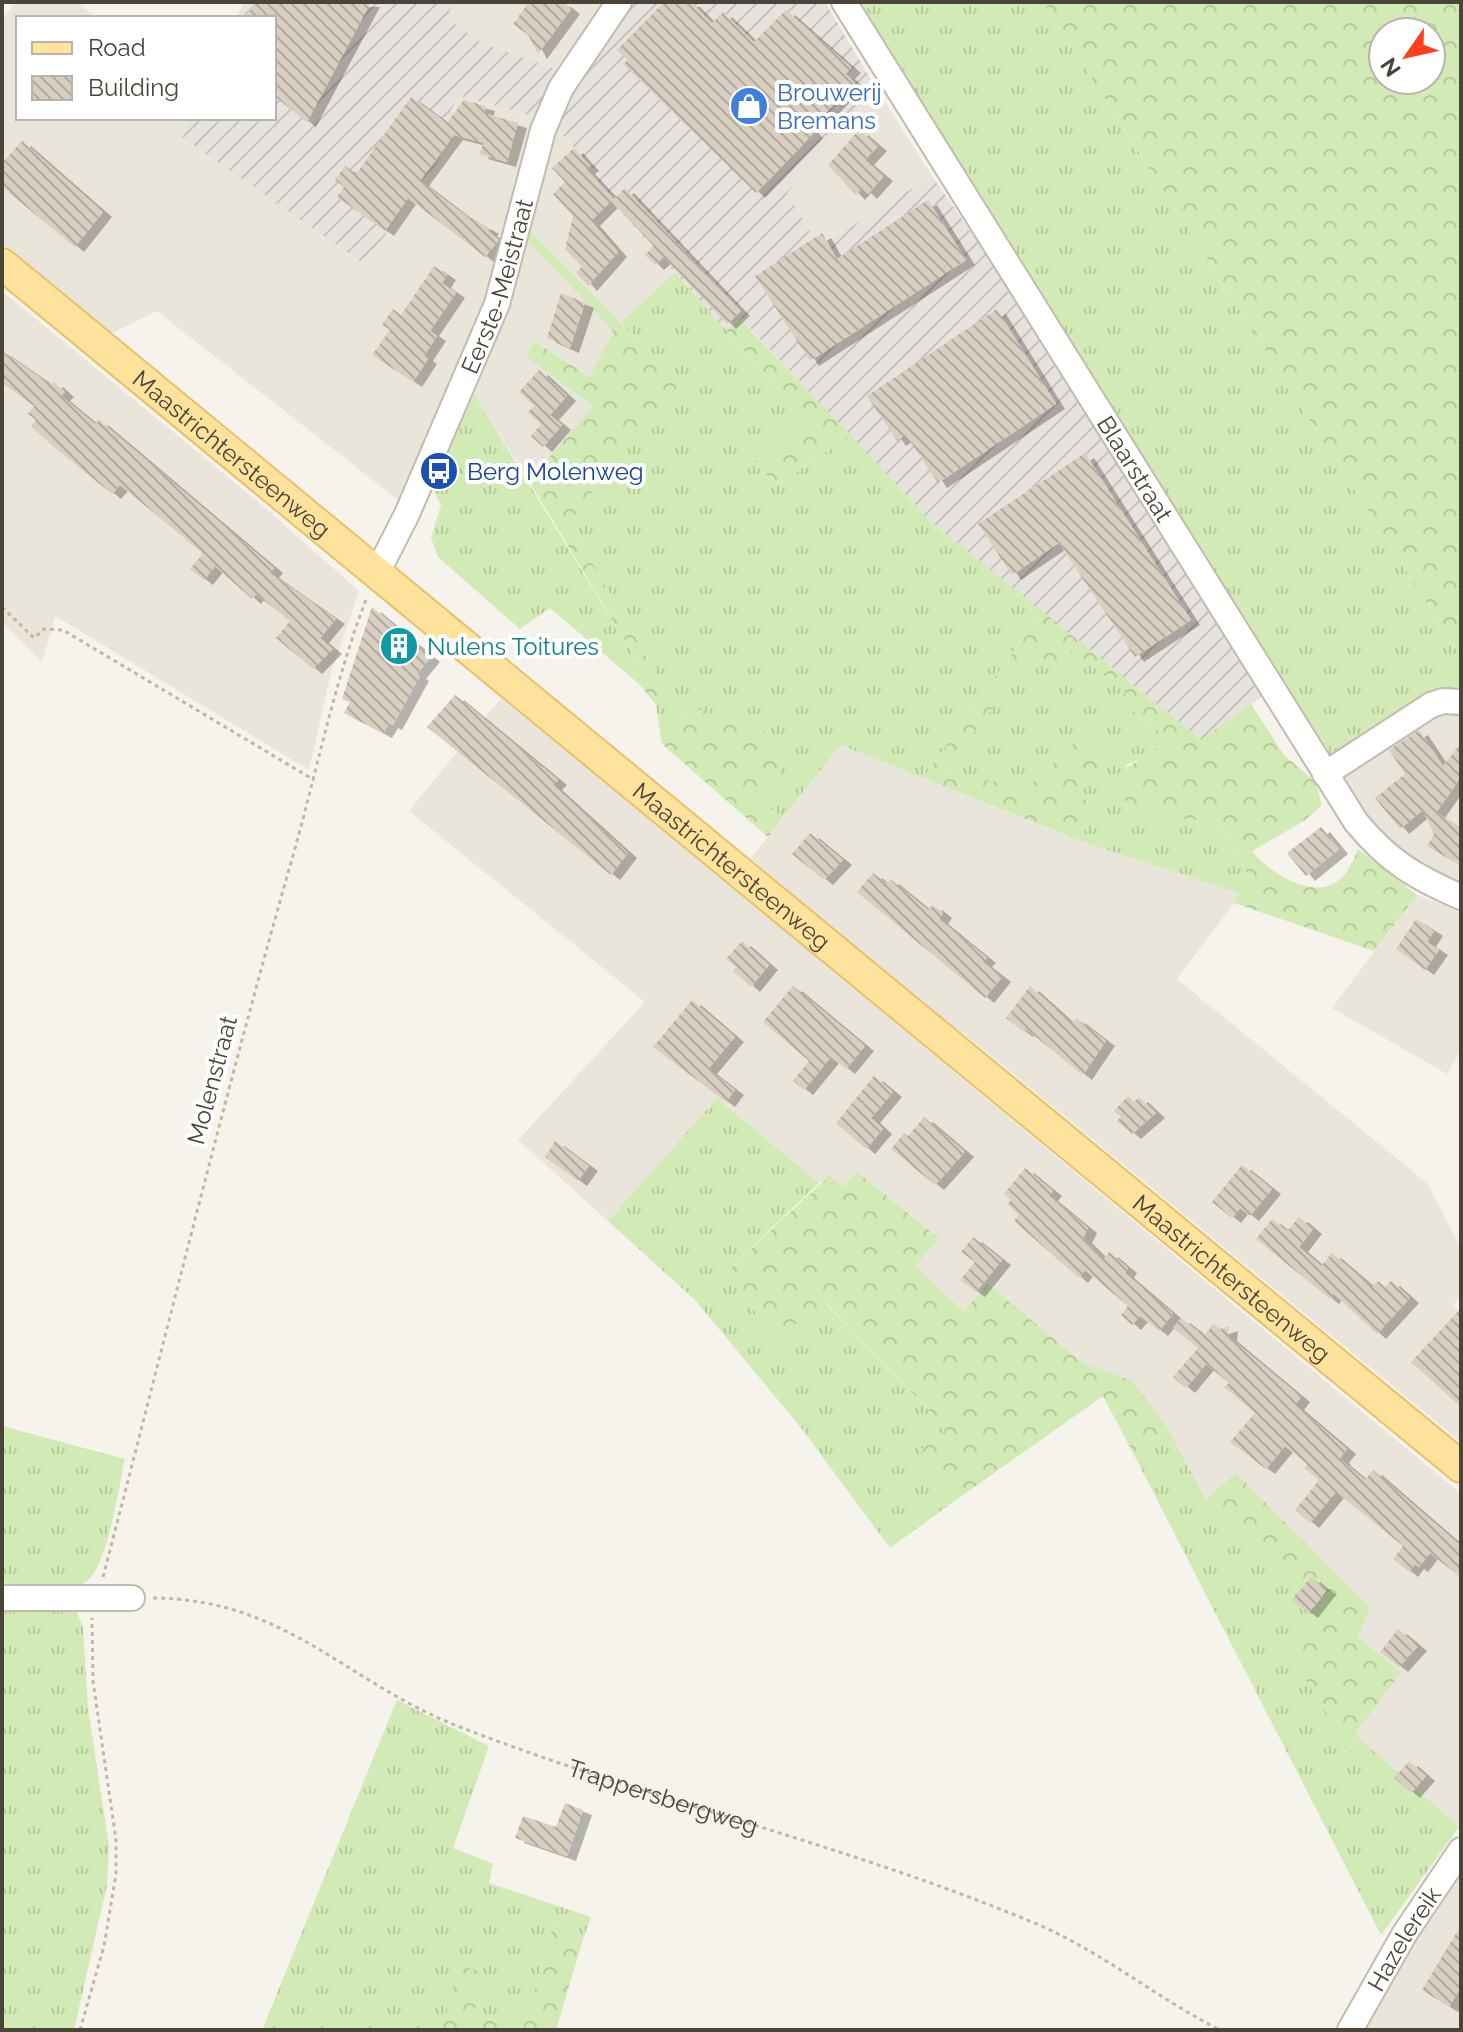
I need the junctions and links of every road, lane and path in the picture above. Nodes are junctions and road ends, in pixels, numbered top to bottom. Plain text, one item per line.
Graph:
1 (619, 2) edge
2 (844, 2) edge
3 (2, 264) edge
4 (376, 575) junction
5 (2, 607) edge
6 (1461, 702) edge
7 (1325, 774) junction
8 (314, 780) junction
9 (1461, 897) edge
10 (1461, 1467) edge
11 (2, 1598) edge
12 (95, 1598) junction
13 (132, 1598) joint
14 (1461, 1850) edge
15 (80, 2030) edge
16 (1220, 2030) edge
17 (1350, 2030) edge

1 - 4 street, Eerste-Meistraat
2 - 7 street, Blaarstraat
3 - 4 main road, Maastrichtersteenweg
4 - 8 path, Molenstraat
4 - 10 main road, Maastrichtersteenweg
5 - 8 path
6 - 7 street
7 - 9 street, Blaarstraat
8 - 12 path, Molenstraat
11 - 12 street
12 - 13 street
12 - 15 path, Molenstraat
13 - 16 path, Trappersbergweg
14 - 17 street, Hazelereik

